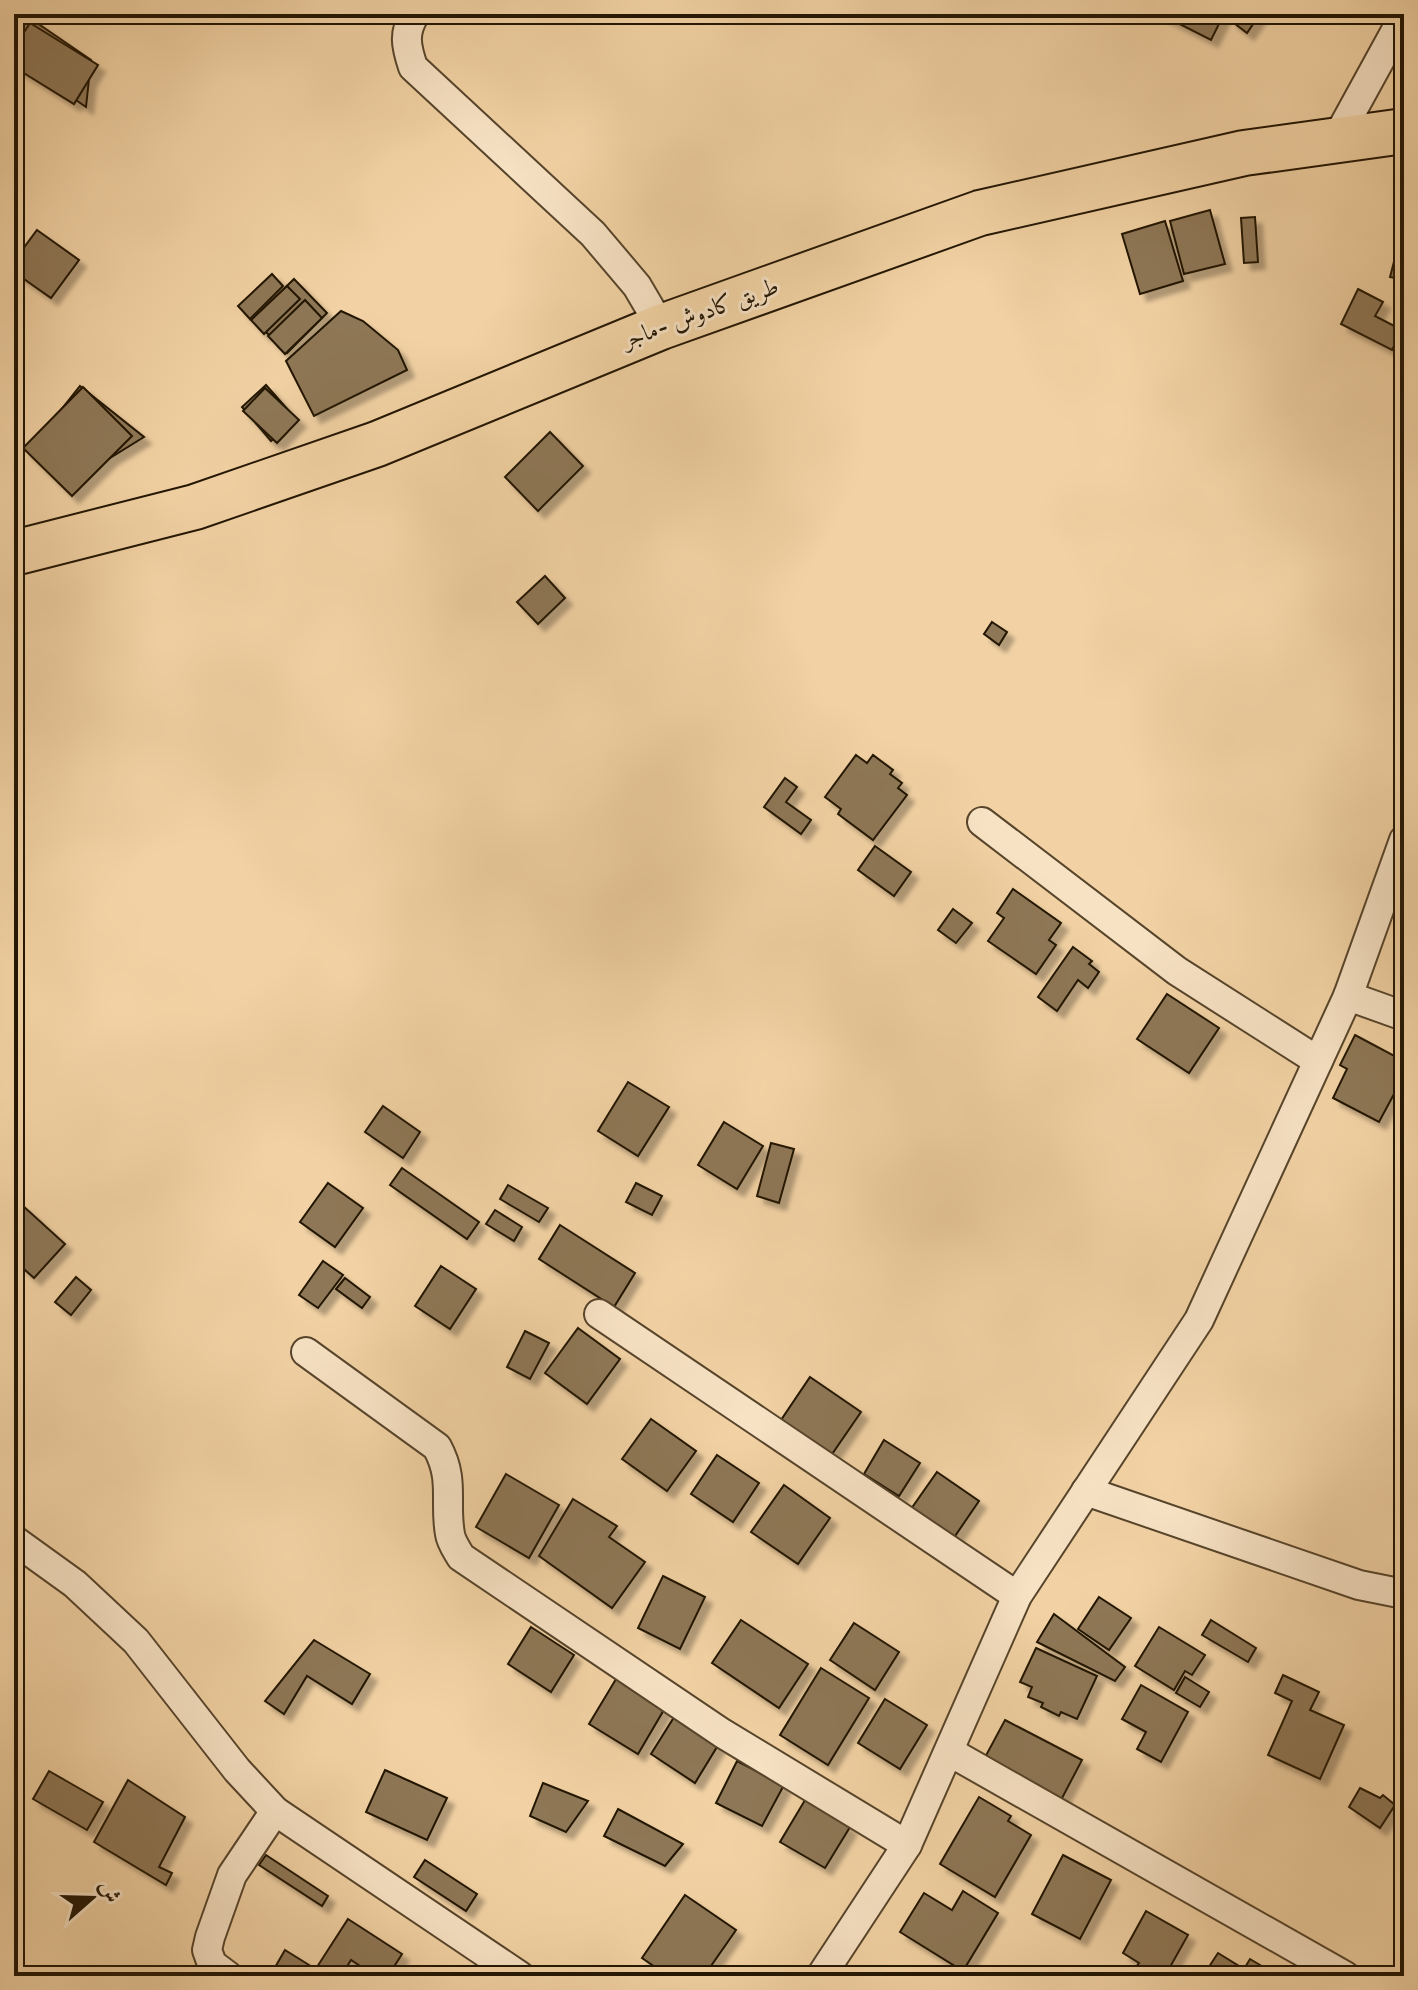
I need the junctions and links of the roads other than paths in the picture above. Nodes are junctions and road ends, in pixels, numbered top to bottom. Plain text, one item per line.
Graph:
1 (415, 14) edge
2 (1404, 16) edge
3 (1404, 131) edge
4 (1336, 140) junction
5 (661, 327) junction
6 (14, 553) edge
7 (982, 822) dead end
8 (1404, 840) edge
9 (1348, 996) junction
10 (1404, 1016) edge
11 (1318, 1061) junction
12 (599, 1314) dead end
13 (306, 1352) dead end
14 (1086, 1491) junction
15 (14, 1540) edge
16 (1404, 1594) edge
17 (1017, 1596) junction
18 (950, 1752) junction
19 (275, 1811) junction
20 (907, 1845) junction
21 (228, 1976) edge
22 (520, 1976) edge
23 (821, 1976) edge
24 (1345, 1976) edge

1 - 5 street
2 - 4 street
3 - 4 highway, طريق كادوش -ماجر
4 - 5 highway, طريق كادوش -ماجر
5 - 6 highway, طريق كادوش -ماجر
7 - 11 street
8 - 9 street
9 - 10 street
9 - 11 street
11 - 14 street
12 - 17 street
13 - 20 street
14 - 16 street
14 - 17 street
15 - 19 street
17 - 18 street
18 - 20 street
18 - 24 street
19 - 21 street
19 - 22 street
20 - 23 street

